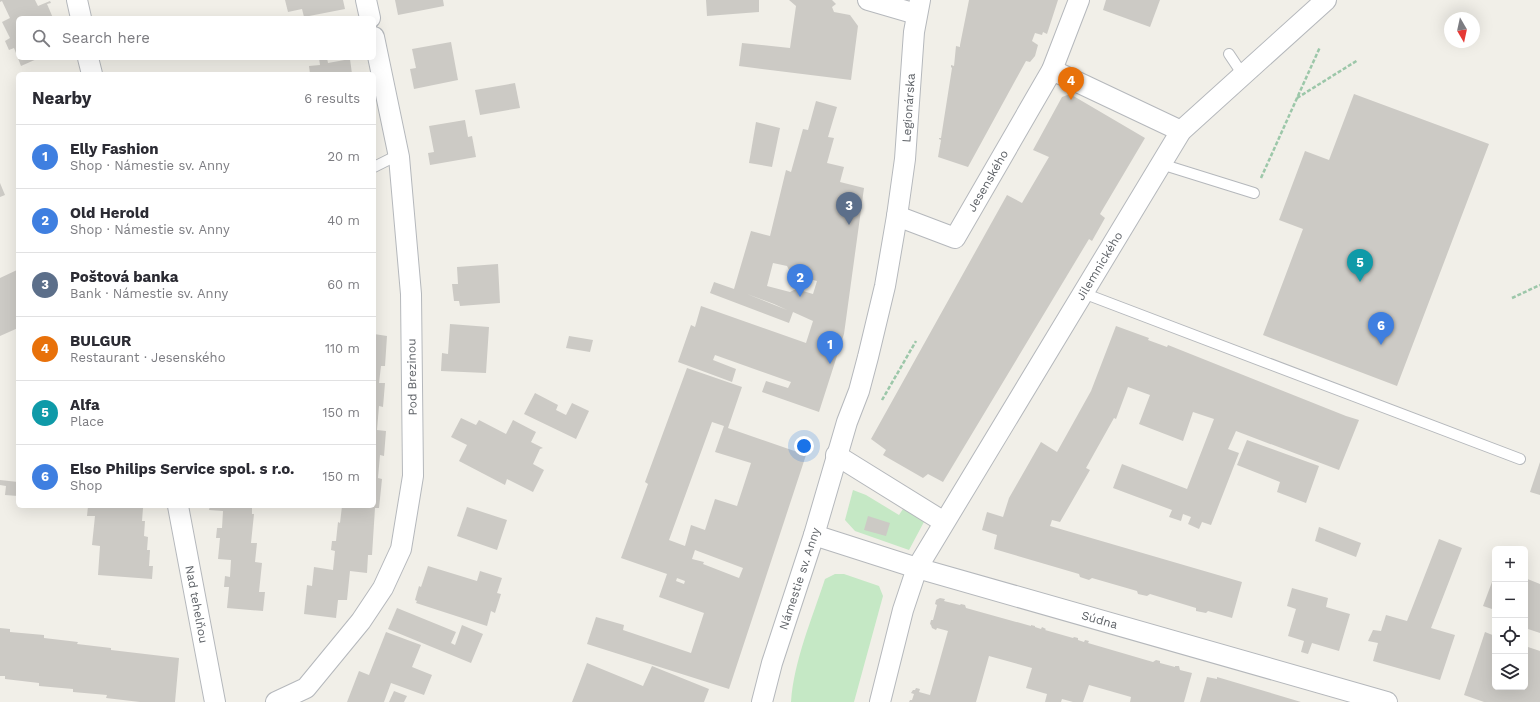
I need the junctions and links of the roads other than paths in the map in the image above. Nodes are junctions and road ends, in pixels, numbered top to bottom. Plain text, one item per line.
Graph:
1 (77, 0) edge
2 (366, 0) edge
3 (868, 0) edge
4 (1079, 0) edge
5 (1326, 0) edge
6 (918, 7) edge
7 (80, 16) edge
8 (370, 16) edge
9 (376, 47) edge
10 (1229, 54) dead end
11 (88, 60) edge
12 (1052, 70) junction
13 (92, 72) edge
14 (1243, 75) junction
15 (1181, 131) junction
16 (399, 157) junction
17 (1161, 164) junction
18 (376, 166) edge
19 (1254, 193) road end
20 (897, 216) junction
21 (1083, 293) junction
22 (836, 455) junction
23 (1520, 459) dead end
24 (178, 508) edge
25 (944, 522) junction
26 (814, 535) junction
27 (917, 568) junction
28 (304, 695) edge
29 (214, 702) edge
30 (276, 702) edge
31 (762, 702) edge
32 (880, 702) edge
33 (1387, 702) edge

1 - 7 street
2 - 8 street
3 - 6 street
4 - 12 street, Jesenského
5 - 14 street, Jilemnického
6 - 20 street, Legionárska
9 - 16 street, Pod Brezinou
10 - 14 lane
11 - 13 street
12 - 15 street
12 - 20 street, Jesenského
14 - 15 street, Jilemnického
15 - 17 street, Jilemnického
16 - 18 lane
16 - 28 street, Pod Brezinou
17 - 19 lane
17 - 21 street, Jilemnického
20 - 22 street, Námestie sv. Anny
21 - 23 lane
21 - 25 street, Jilemnického
22 - 25 street
22 - 26 street, Námestie sv. Anny
24 - 29 street, Nad tehelňou
25 - 27 street, Jilemnického
26 - 27 street, Súdna
26 - 31 street, Námestie sv. Anny
27 - 32 street
27 - 33 street, Súdna
28 - 30 street, Pod Brezinou

